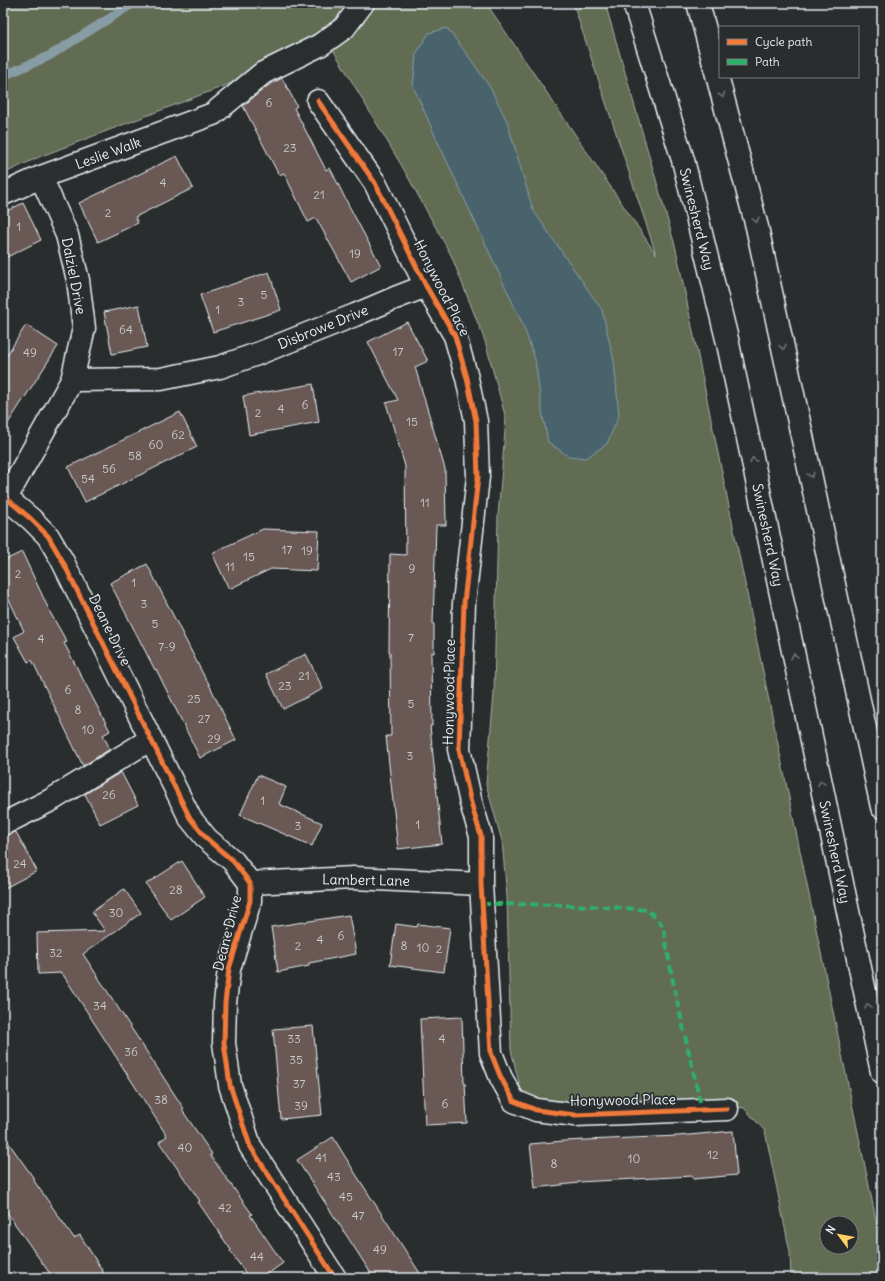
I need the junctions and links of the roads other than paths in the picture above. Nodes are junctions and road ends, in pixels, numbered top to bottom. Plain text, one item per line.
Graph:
1 (364, 3) edge
2 (634, 3) edge
3 (698, 3) edge
4 (318, 101) dead end
5 (41, 177) junction
6 (3, 194) edge
7 (426, 286) junction
8 (72, 380) junction
9 (4, 500) edge
10 (150, 739) junction
11 (882, 807) edge
12 (3, 824) edge
13 (250, 883) junction
14 (481, 884) junction
15 (882, 1072) edge
16 (727, 1109) dead end
17 (335, 1278) edge

1 - 5 main road, Leslie Walk
15 -> 2 main road, Swinesherd Way
3 -> 11 main road
4 - 7 main road, Honywood Place
5 - 6 main road, Leslie Walk
5 - 8 main road, Dalziel Drive
7 - 8 main road, Disbrowe Drive
7 - 14 main road, Honywood Place
8 - 9 main road, Dalziel Drive
9 - 10 main road, Deane Drive
10 - 12 main road
10 - 13 main road, Deane Drive
13 - 14 main road, Lambert Lane
13 - 17 main road, Deane Drive
14 - 16 main road, Honywood Place

